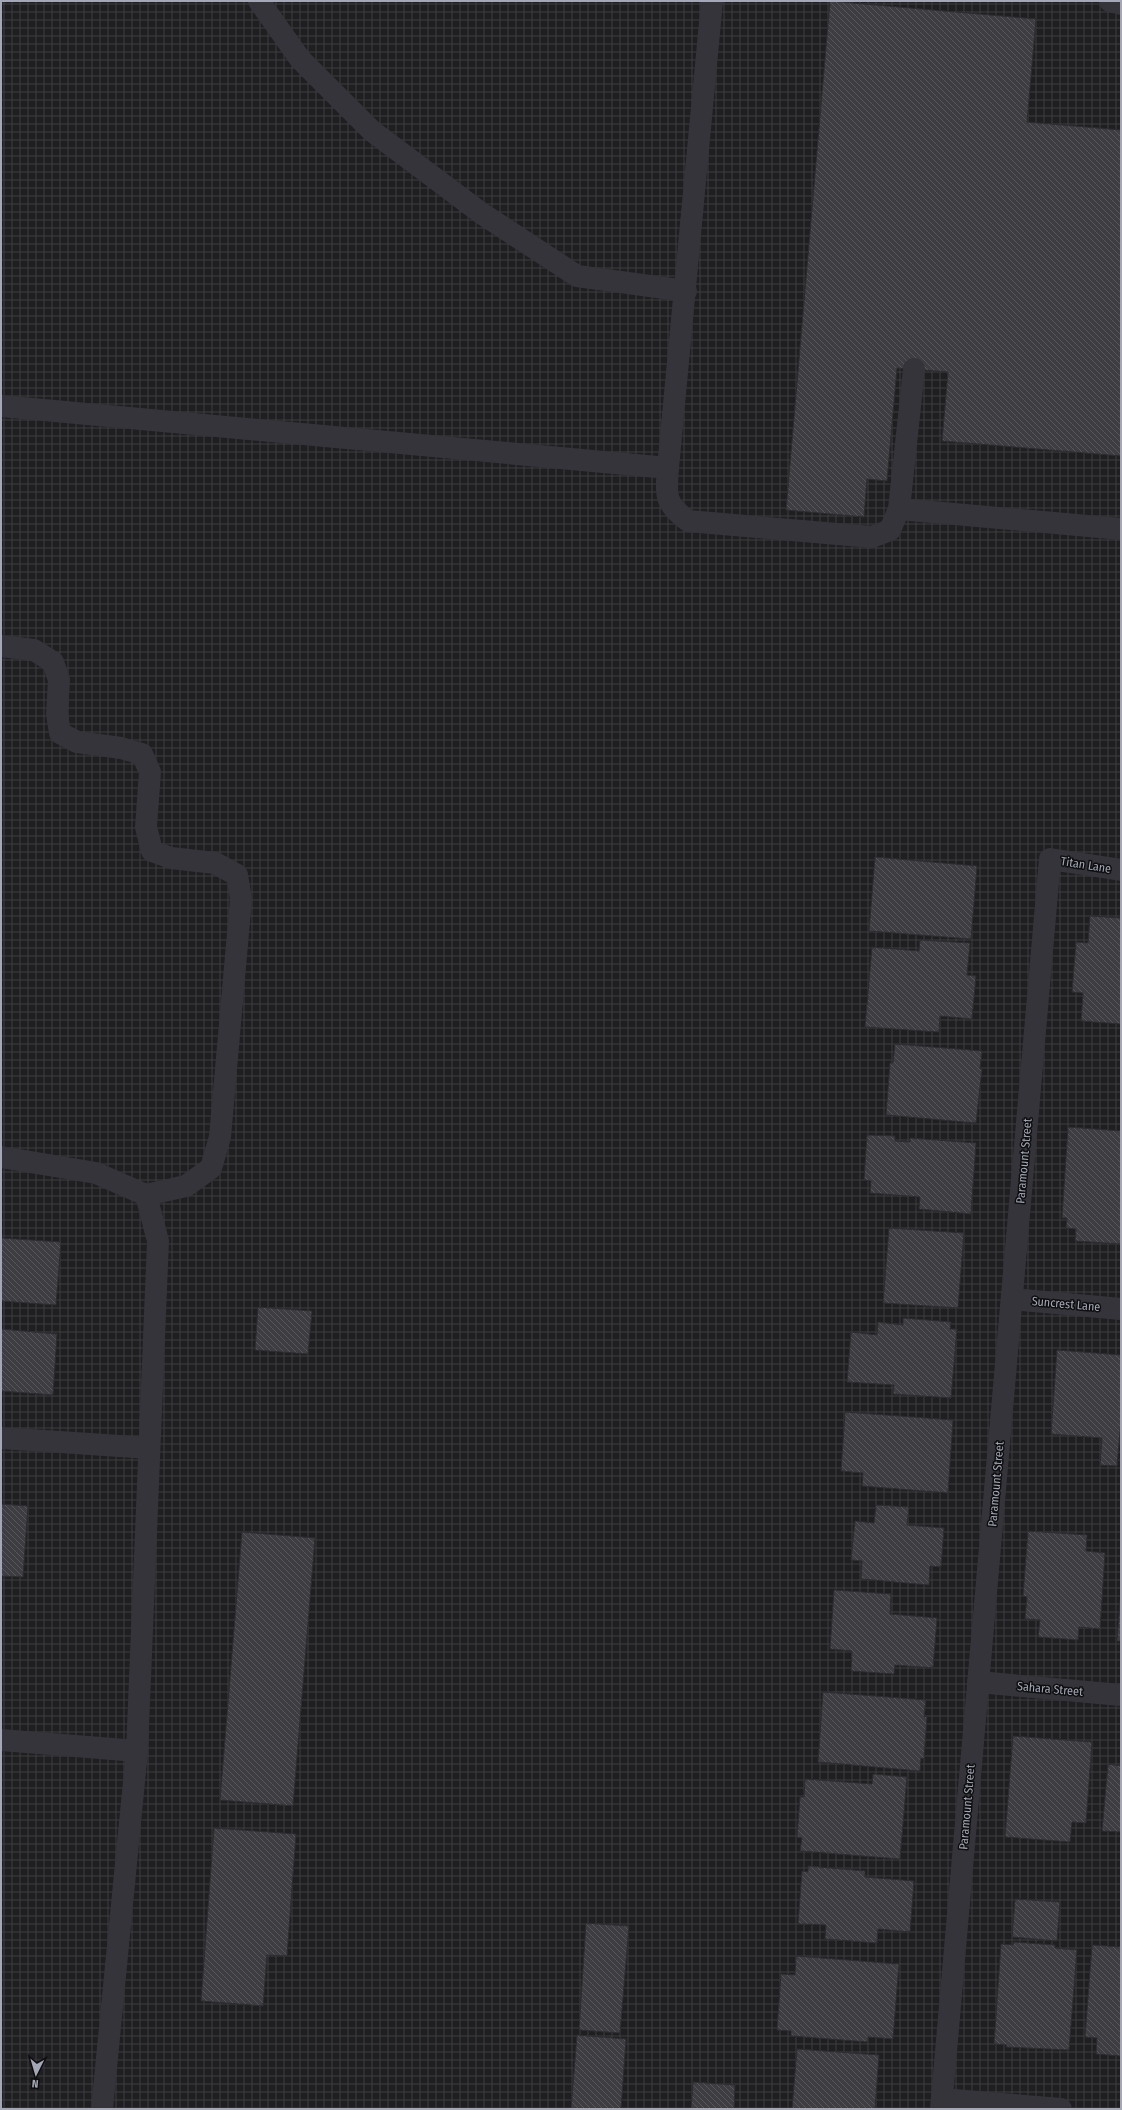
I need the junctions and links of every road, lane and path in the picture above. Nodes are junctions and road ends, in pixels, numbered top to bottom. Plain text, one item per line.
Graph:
1 (258, 1) edge
2 (712, 1) edge
3 (1110, 1) edge
4 (1121, 4) edge
5 (686, 291) junction
6 (914, 369) dead end
7 (1, 406) edge
8 (668, 468) junction
9 (899, 508) junction
10 (1121, 529) edge
11 (1, 646) edge
12 (1050, 859) joint
13 (1121, 870) edge
14 (1, 1157) edge
15 (146, 1195) junction
16 (1012, 1299) junction
17 (1121, 1309) edge
18 (1, 1438) edge
19 (149, 1448) junction
20 (978, 1682) junction
21 (1121, 1695) edge
22 (1, 1740) edge
23 (137, 1751) junction
24 (941, 2104) edge
25 (102, 2109) edge
26 (1061, 2109) edge

1 - 5 street
2 - 5 street
3 - 4 street
5 - 8 street
6 - 9 street
7 - 8 street
8 - 9 street
9 - 10 street
11 - 15 street
12 - 13 street, Titan Lane
12 - 16 street, Paramount Street
14 - 15 street
15 - 19 street
16 - 17 street, Suncrest Lane
16 - 20 street, Paramount Street
18 - 19 street
19 - 23 street
20 - 21 street, Sahara Street
20 - 24 street, Paramount Street
22 - 23 street
23 - 25 street
24 - 26 street

